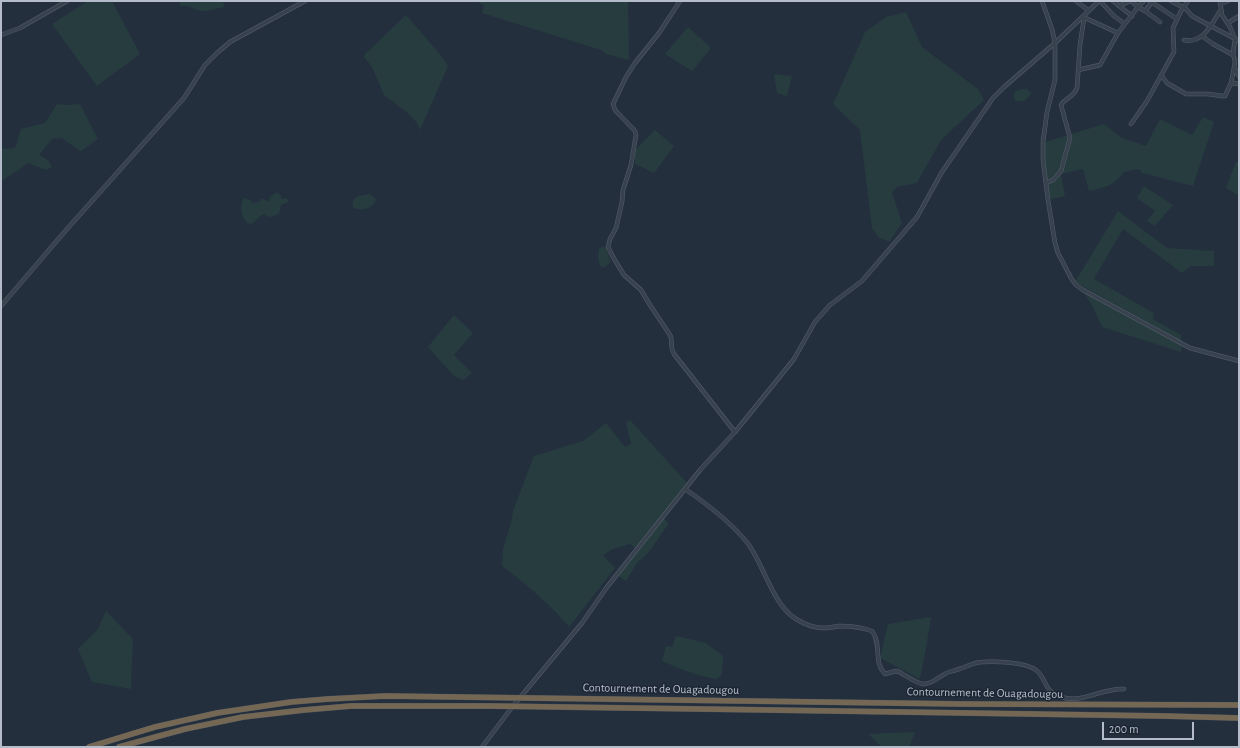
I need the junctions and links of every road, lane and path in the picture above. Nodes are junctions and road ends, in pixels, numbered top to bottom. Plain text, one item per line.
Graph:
1 (67, 1) edge
2 (305, 1) edge
3 (680, 1) edge
4 (1042, 1) edge
5 (1076, 1) edge
6 (1099, 1) edge
7 (1113, 1) edge
8 (1130, 1) edge
9 (1144, 1) edge
10 (1171, 1) edge
11 (1188, 1) edge
12 (1228, 1) edge
13 (1151, 2) edge
14 (1220, 3) edge
15 (1124, 4) junction
16 (1119, 6) junction
17 (1138, 7) junction
18 (1183, 8) junction
19 (1124, 9) junction
20 (1089, 11) junction
21 (1145, 11) junction
22 (1220, 11) junction
23 (1179, 14) junction
24 (1132, 16) junction
25 (1173, 16) junction
26 (1239, 16) edge
27 (1083, 17) junction
28 (1177, 19) junction
29 (1160, 22) dead end
30 (1228, 23) junction
31 (1125, 24) junction
32 (1211, 26) junction
33 (1118, 33) junction
34 (1, 35) edge
35 (1202, 36) junction
36 (1184, 40) dead end
37 (1237, 40) edge
38 (1055, 43) junction
39 (1234, 47) junction
40 (1239, 48) edge
41 (1233, 55) junction
42 (1234, 68) junction
43 (1078, 70) junction
44 (1162, 75) junction
45 (1239, 76) edge
46 (1231, 83) junction
47 (1239, 84) edge
48 (1131, 124) dead end
49 (1046, 182) junction
50 (1, 306) edge
51 (1239, 362) edge
52 (735, 432) junction
53 (685, 489) junction
54 (1124, 690) dead end
55 (520, 698) junction
56 (1239, 705) edge
57 (513, 706) junction
58 (1237, 719) edge
59 (89, 747) edge
60 (119, 747) edge
61 (482, 747) edge

1 - 34 street
2 - 50 street
3 - 52 street
4 - 38 street
5 - 20 street
6 - 20 street
6 - 31 street
7 - 16 street
8 - 15 street
8 - 17 street
9 - 17 street
10 - 18 street
11 - 18 street
12 - 14 street
13 - 21 street
13 - 25 street
14 - 22 street
15 - 16 street
15 - 19 street
16 - 19 street
17 - 21 street
17 - 24 street
18 - 23 street
18 - 32 street
19 - 24 street
20 - 27 street
21 - 29 street
22 - 30 street
22 - 32 street
23 - 25 street
23 - 28 street
24 - 31 street
25 - 28 street
26 - 30 street
27 - 33 street
27 - 38 street
27 - 43 street
28 - 44 street
30 - 37 street
31 - 33 street
32 - 35 street
32 - 37 street
33 - 43 street
35 - 36 street
35 - 41 street
37 - 39 street
38 - 49 street
38 - 52 street
39 - 40 street
39 - 41 street
41 - 42 street
42 - 45 street
42 - 46 street
43 - 49 street
44 - 46 street
44 - 48 street
46 - 47 street
49 - 51 street
52 - 53 street
53 - 54 street
53 - 55 street
55 - 56 highway, Contournement de Ouagadougou
55 - 57 street
55 - 59 highway, Contournement de Ouagadougou
57 - 58 highway, Contournement de Ouagadougou
57 - 60 highway, Contournement de Ouagadougou
57 - 61 street

